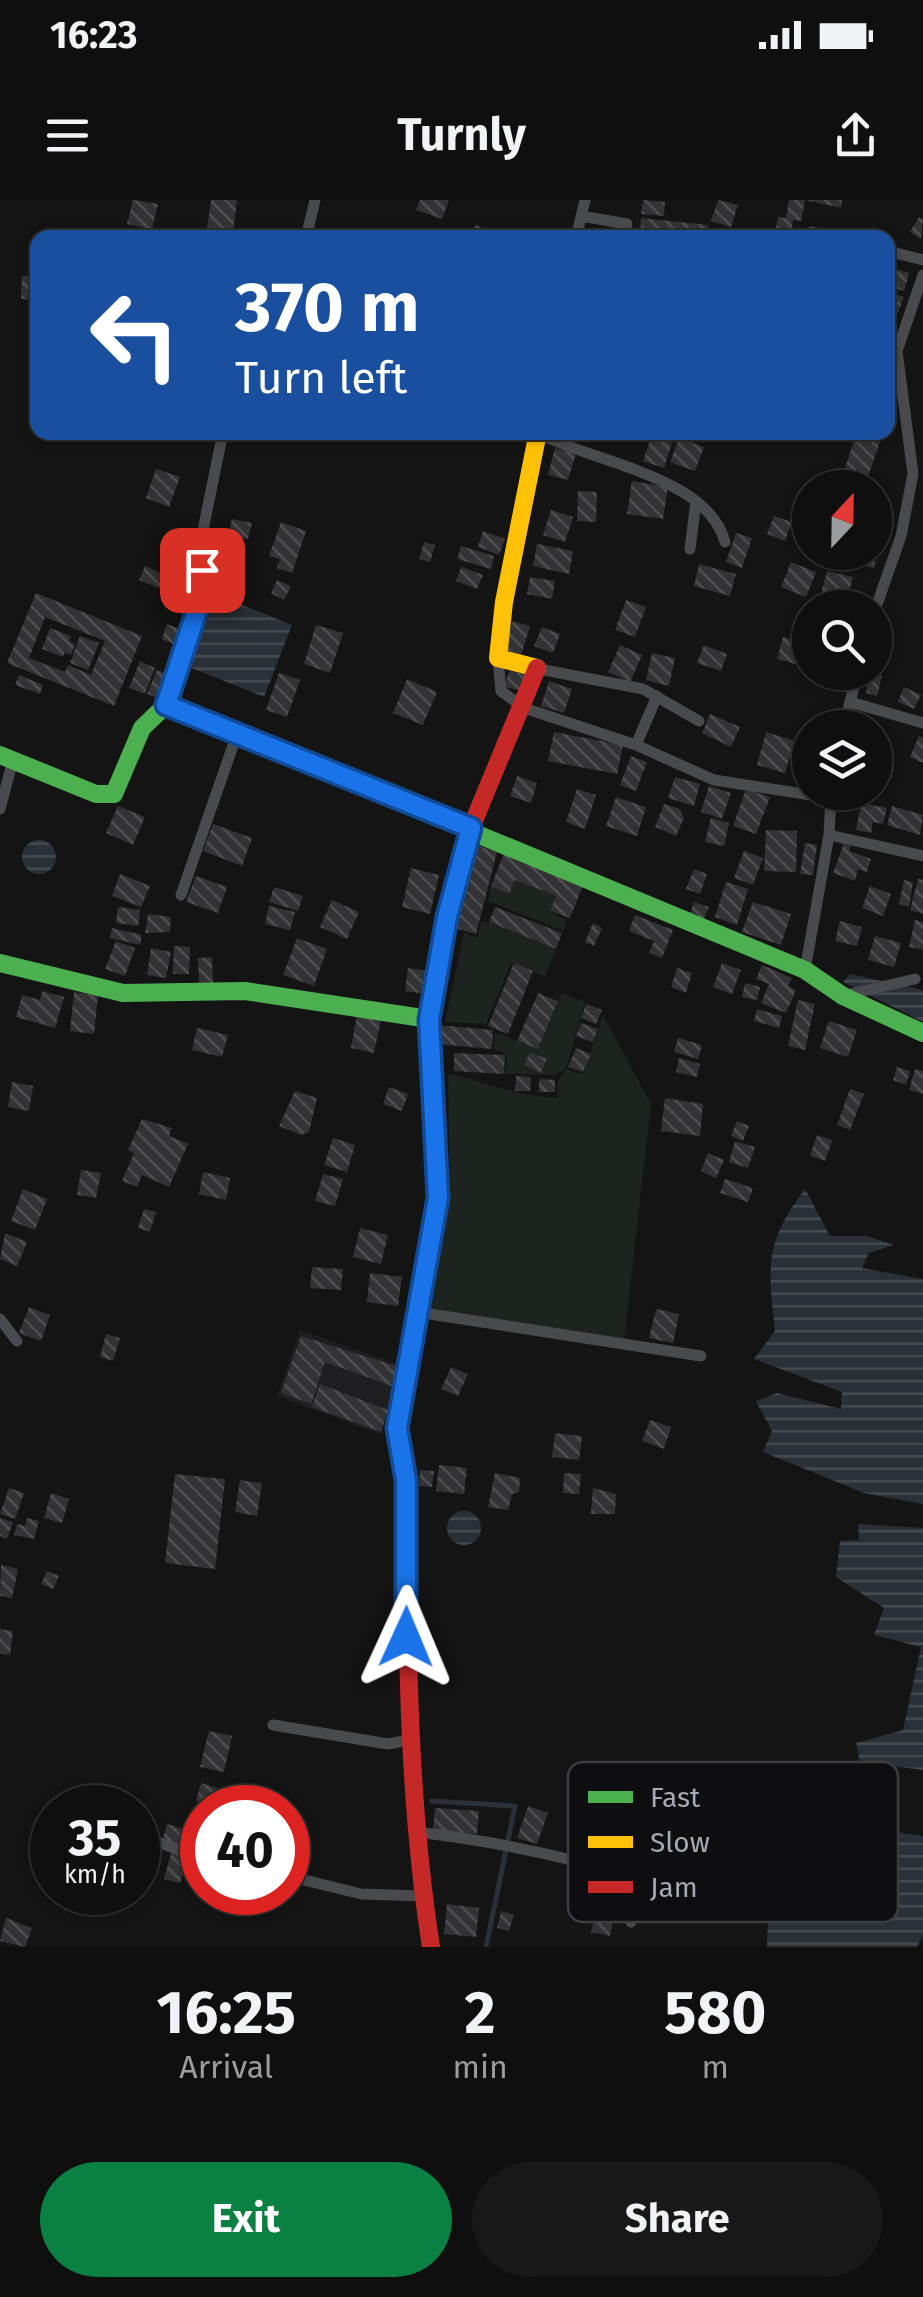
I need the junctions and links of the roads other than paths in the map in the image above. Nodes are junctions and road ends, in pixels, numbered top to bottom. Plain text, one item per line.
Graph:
1 (315, 200) edge
2 (585, 200) edge
3 (582, 216) junction
4 (627, 224) dead end
5 (308, 230) edge
6 (578, 230) edge
7 (895, 253) edge
8 (923, 260) edge
9 (923, 275) edge
10 (895, 344) edge
11 (895, 369) edge
12 (221, 440) edge
13 (537, 440) edge
14 (556, 440) edge
15 (696, 501) junction
16 (724, 542) dead end
17 (690, 550) dead end
18 (882, 590) edge
19 (498, 658) junction
20 (539, 669) junction
21 (853, 690) edge
22 (657, 696) junction
23 (850, 702) junction
24 (166, 705) junction
25 (524, 708) junction
26 (848, 710) edge
27 (699, 721) dead end
28 (923, 723) edge
29 (236, 737) junction
30 (636, 745) junction
31 (6, 757) edge
32 (792, 790) edge
33 (0, 809) edge
34 (830, 810) edge
35 (471, 828) junction
36 (829, 835) junction
37 (923, 856) edge
38 (181, 895) dead end
39 (0, 963) edge
40 (804, 970) junction
41 (915, 980) dead end
42 (843, 996) junction
43 (429, 1020) junction
44 (923, 1033) edge
45 (417, 1312) junction
46 (0, 1318) edge
47 (17, 1340) dead end
48 (701, 1356) dead end
49 (273, 1725) dead end
50 (409, 1740) junction
51 (416, 1832) junction
52 (568, 1859) edge
53 (310, 1881) edge
54 (423, 1896) junction
55 (430, 1947) edge

1 - 5 street
2 - 3 street
3 - 4 street
3 - 6 street
7 - 8 street
9 - 10 street
11 - 18 street
12 - 24 street
13 - 19 street
14 - 15 street
15 - 16 street
15 - 17 street
19 - 20 street
19 - 25 street
20 - 22 street
20 - 25 street
21 - 23 street
22 - 27 street
22 - 30 street
23 - 26 street
23 - 28 street
24 - 29 street
24 - 31 street
25 - 30 street
25 - 35 street
29 - 35 street
29 - 38 street
30 - 32 street
31 - 33 street
34 - 36 street
35 - 40 street
35 - 43 street
36 - 37 street
36 - 40 street
39 - 43 street
40 - 42 street
41 - 42 street
42 - 44 street
43 - 45 street
45 - 48 street
45 - 50 street
46 - 47 street
49 - 50 street
50 - 51 street
51 - 52 street
51 - 54 street
53 - 54 street
54 - 55 street

